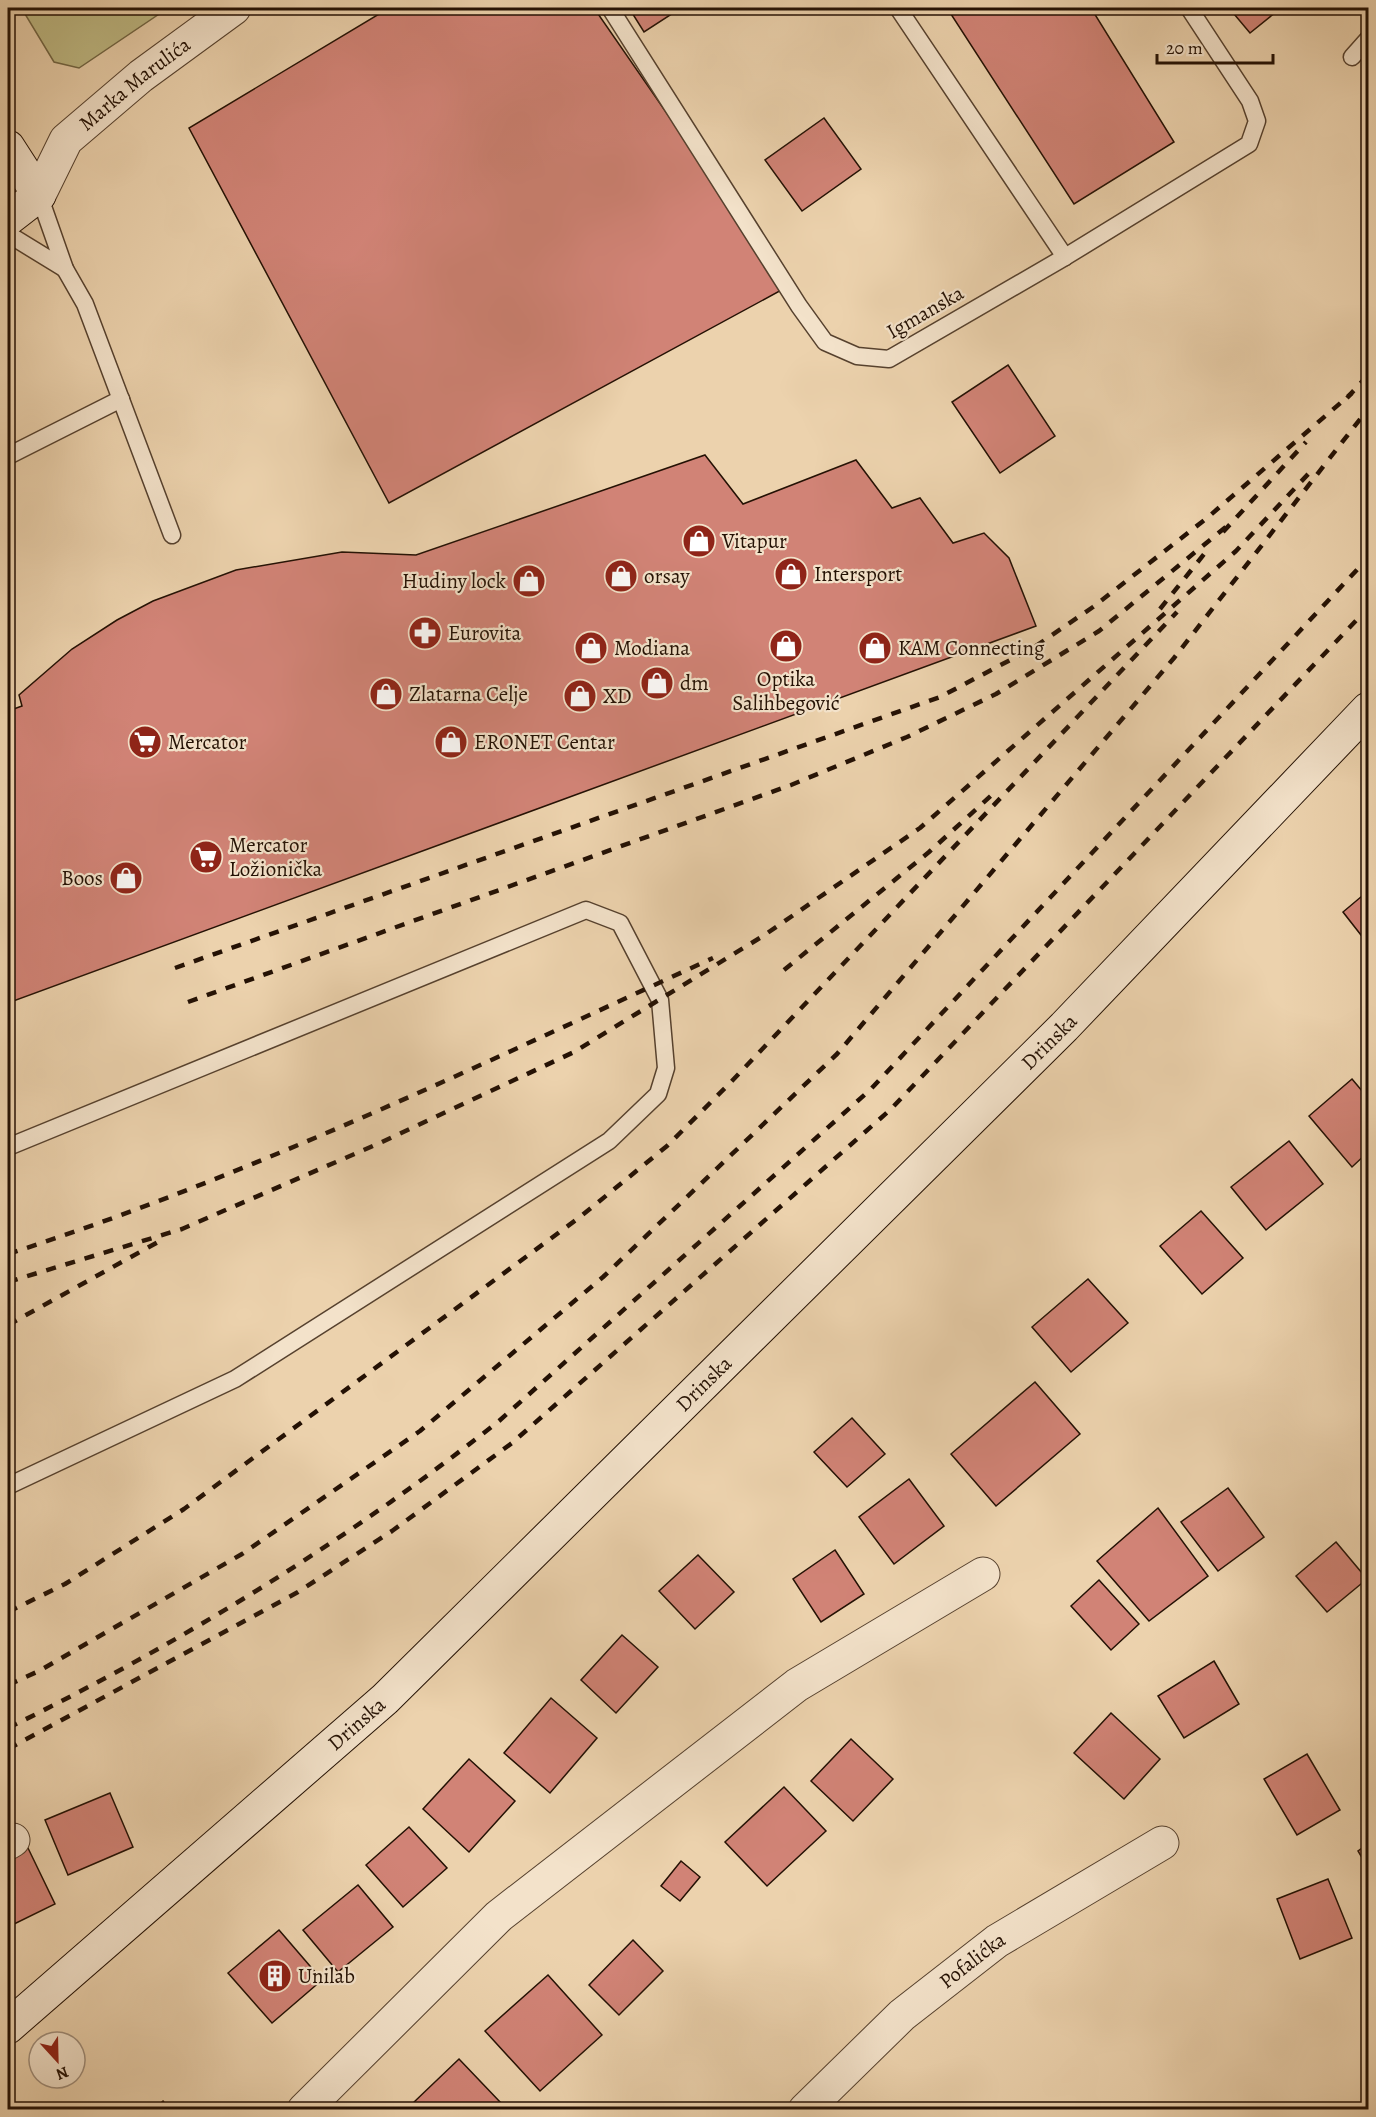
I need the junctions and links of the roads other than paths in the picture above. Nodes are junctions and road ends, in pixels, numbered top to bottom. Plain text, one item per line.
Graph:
1 (234, 8) edge
2 (610, 8) edge
3 (898, 8) edge
4 (1189, 8) edge
5 (1368, 39) edge
6 (1353, 57) dead end
7 (66, 140) junction
8 (9, 154) edge
9 (39, 195) junction
10 (8, 219) edge
11 (8, 234) edge
12 (1065, 257) junction
13 (65, 269) junction
14 (121, 399) junction
15 (8, 456) edge
16 (172, 535) dead end
17 (1368, 709) edge
18 (8, 1147) edge
19 (8, 1486) edge
20 (983, 1574) dead end
21 (1162, 1843) dead end
22 (8, 2027) edge
23 (304, 2109) edge
24 (805, 2109) edge

1 - 7 main road, Marka Marulića
2 - 12 lane, Igmanska
3 - 12 lane
4 - 12 lane, Igmanska
5 - 6 lane
7 - 8 main road, Marka Marulića
7 - 9 main road, Marka Marulića
8 - 9 main road
9 - 10 main road
9 - 13 lane
11 - 13 lane
13 - 14 lane
14 - 15 lane
14 - 16 lane
17 - 22 main road, Drinska
18 - 19 lane
20 - 23 main road
21 - 24 main road, Pofalićka

